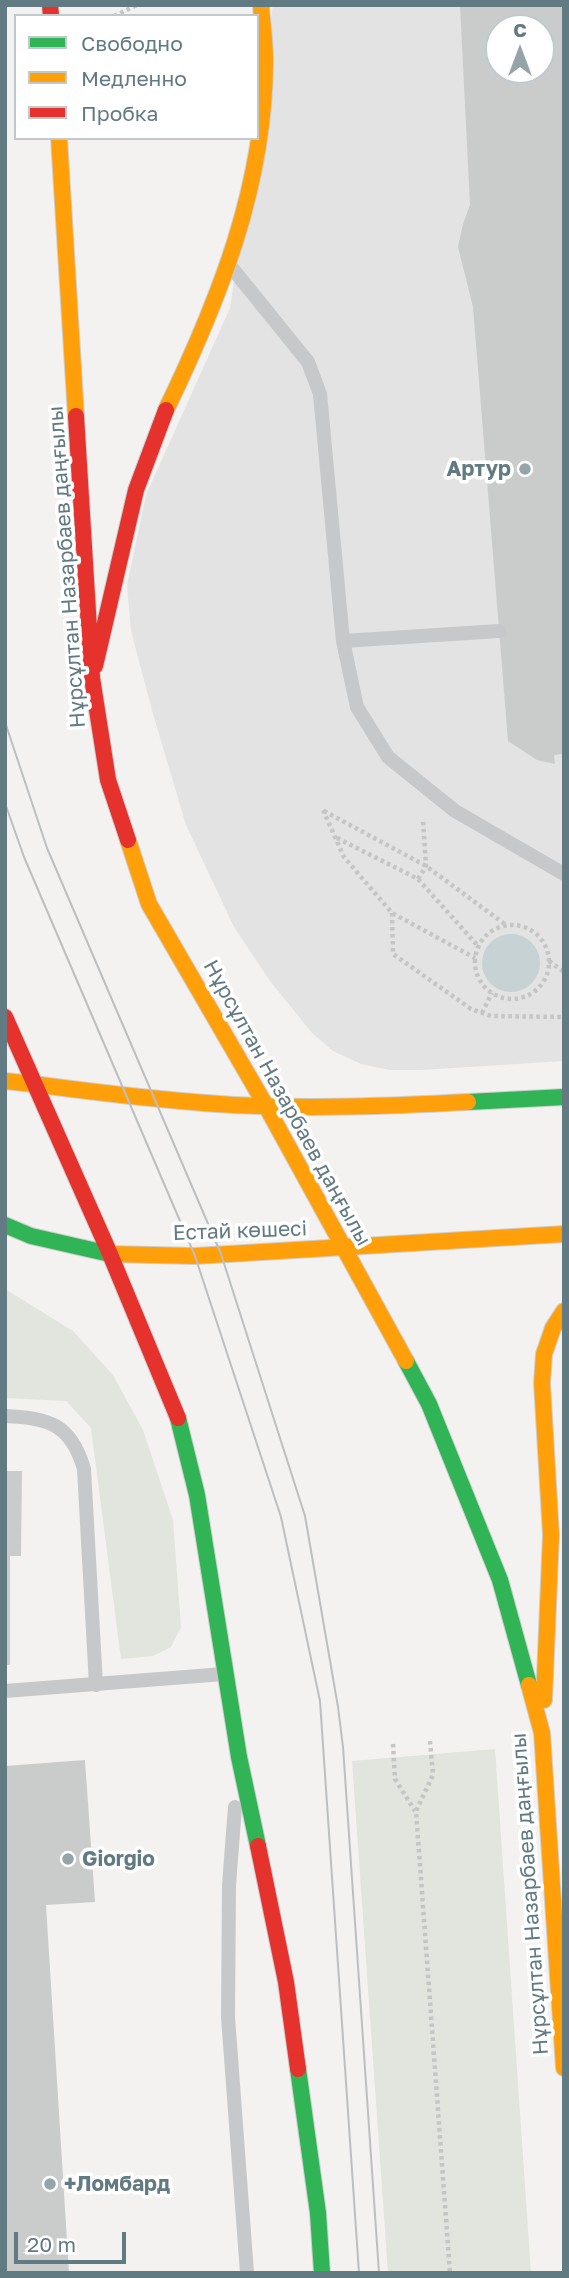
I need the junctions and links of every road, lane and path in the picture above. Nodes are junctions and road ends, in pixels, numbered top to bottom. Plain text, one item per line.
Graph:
1 (136, 5) edge
2 (261, 5) edge
3 (118, 14) edge
4 (259, 132) edge
5 (59, 140) edge
6 (258, 140) edge
7 (229, 264) junction
8 (499, 631) dead end
9 (343, 641) junction
10 (92, 678) junction
11 (420, 782) junction
12 (336, 838) junction
13 (426, 866) junction
14 (564, 874) edge
15 (418, 879) junction
16 (392, 914) junction
17 (507, 925) junction
18 (478, 946) junction
19 (475, 958) junction
20 (549, 961) junction
21 (564, 972) edge
22 (492, 993) junction
23 (482, 1013) junction
24 (5, 1017) edge
25 (564, 1017) edge
26 (5, 1081) edge
27 (33, 1084) junction
28 (564, 1097) edge
29 (266, 1106) junction
30 (5, 1225) edge
31 (564, 1234) edge
32 (345, 1247) junction
33 (110, 1254) junction
34 (564, 1311) edge
35 (5, 1416) edge
36 (556, 1595) edge
37 (227, 1673) junction
38 (96, 1685) junction
39 (5, 1691) edge
40 (542, 1733) junction
41 (430, 1741) dead end
42 (393, 1744) dead end
43 (239, 1757) junction
44 (416, 1811) junction
45 (564, 2068) edge
46 (247, 2273) edge
47 (322, 2273) edge
48 (450, 2273) edge

1 - 3 path
2 - 4 main road
5 - 10 main road, Нұрсұлтан Назарбаев даңғылы
6 - 7 main road
7 - 9 lane
7 - 10 main road
8 - 9 lane
9 - 11 lane
10 - 29 main road, Нұрсұлтан Назарбаев даңғылы
11 - 13 path
11 - 14 lane
12 - 13 path
12 - 15 path
12 - 16 path
13 - 15 path
13 - 17 path
15 - 18 path
16 - 19 path
16 - 23 path
17 - 18 path
17 - 20 path
18 - 19 path
19 - 22 path
20 - 21 path
20 - 22 path
22 - 23 path
23 - 25 path
24 - 27 main road
26 - 27 main road
27 - 29 main road
27 - 33 main road
28 - 29 main road
29 - 32 main road, Нұрсұлтан Назарбаев даңғылы
30 - 33 main road, Естай көшесі
31 - 32 main road, Естай көшесі
32 - 33 main road, Естай көшесі
32 - 40 main road, Нұрсұлтан Назарбаев даңғылы
33 - 37 main road
34 - 36 main road
35 - 38 lane
36 - 40 main road
37 - 38 lane
37 - 43 main road
38 - 39 lane
40 - 45 main road, Нұрсұлтан Назарбаев даңғылы
41 - 44 path
42 - 44 path
43 - 46 lane
43 - 47 main road
44 - 48 path

